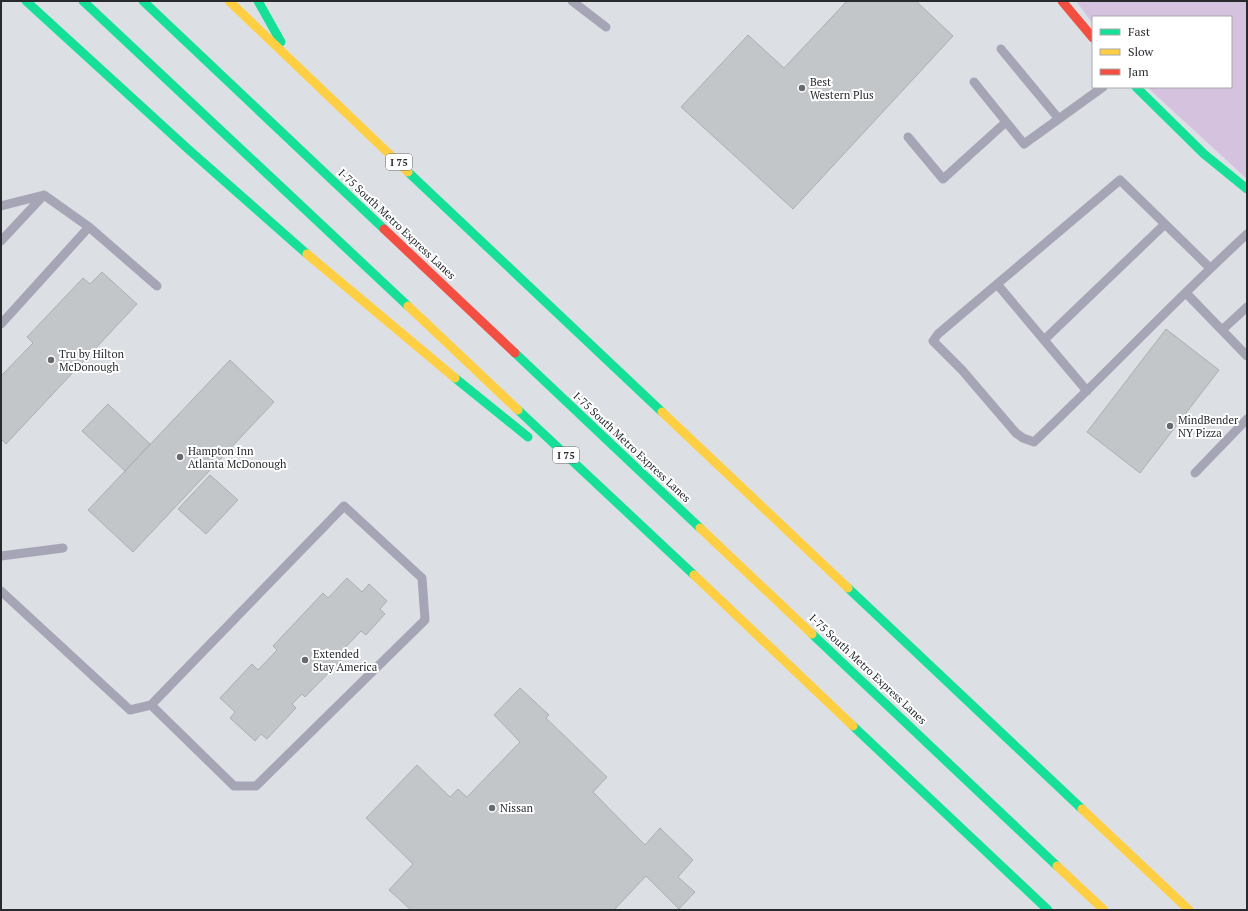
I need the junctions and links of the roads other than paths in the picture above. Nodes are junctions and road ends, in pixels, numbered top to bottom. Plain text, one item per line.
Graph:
1 (26, 1) edge
2 (83, 1) edge
3 (144, 1) edge
4 (229, 1) edge
5 (258, 1) edge
6 (572, 1) edge
7 (1062, 1) edge
8 (606, 26) dead end
9 (1092, 37) edge
10 (1002, 49) dead end
11 (291, 60) junction
12 (974, 82) dead end
13 (1102, 88) edge
14 (1137, 88) edge
15 (1059, 119) junction
16 (1006, 122) junction
17 (908, 137) dead end
18 (1247, 189) edge
19 (44, 195) junction
20 (1, 206) edge
21 (1165, 224) junction
22 (89, 227) junction
23 (1247, 234) edge
24 (1, 241) edge
25 (1210, 268) junction
26 (997, 284) junction
27 (157, 286) dead end
28 (1186, 293) junction
29 (1247, 307) edge
30 (1, 324) edge
31 (1222, 330) junction
32 (1044, 340) junction
33 (1247, 356) edge
34 (1087, 391) junction
35 (1246, 422) edge
36 (536, 444) dead end
37 (567, 468) dead end
38 (1194, 473) dead end
39 (660, 543) junction
40 (63, 548) dead end
41 (1, 556) edge
42 (1, 591) edge
43 (151, 705) junction
44 (1048, 910) edge
45 (1104, 910) edge
46 (1189, 910) edge

1 - 36 main road
2 - 39 main road, I 75
3 - 45 main road, I-75 South Metro Express Lanes
4 - 11 main road, I 75
5 - 11 main road
6 - 8 lane
7 - 9 main road
10 - 15 lane
11 - 46 main road, I 75
12 - 16 lane
13 - 15 lane
14 - 18 main road
15 - 16 lane
16 - 17 lane
19 - 20 lane
19 - 22 lane
19 - 24 lane
21 - 25 lane
21 - 26 lane
21 - 32 lane
22 - 27 lane
22 - 30 lane
23 - 25 lane
25 - 28 lane
26 - 32 lane
26 - 34 lane
28 - 31 lane
28 - 34 lane
29 - 31 lane
31 - 33 lane
32 - 34 lane
35 - 38 lane
37 - 39 main road
39 - 44 main road, I 75
40 - 41 lane
42 - 43 lane
43 - 43 lane

